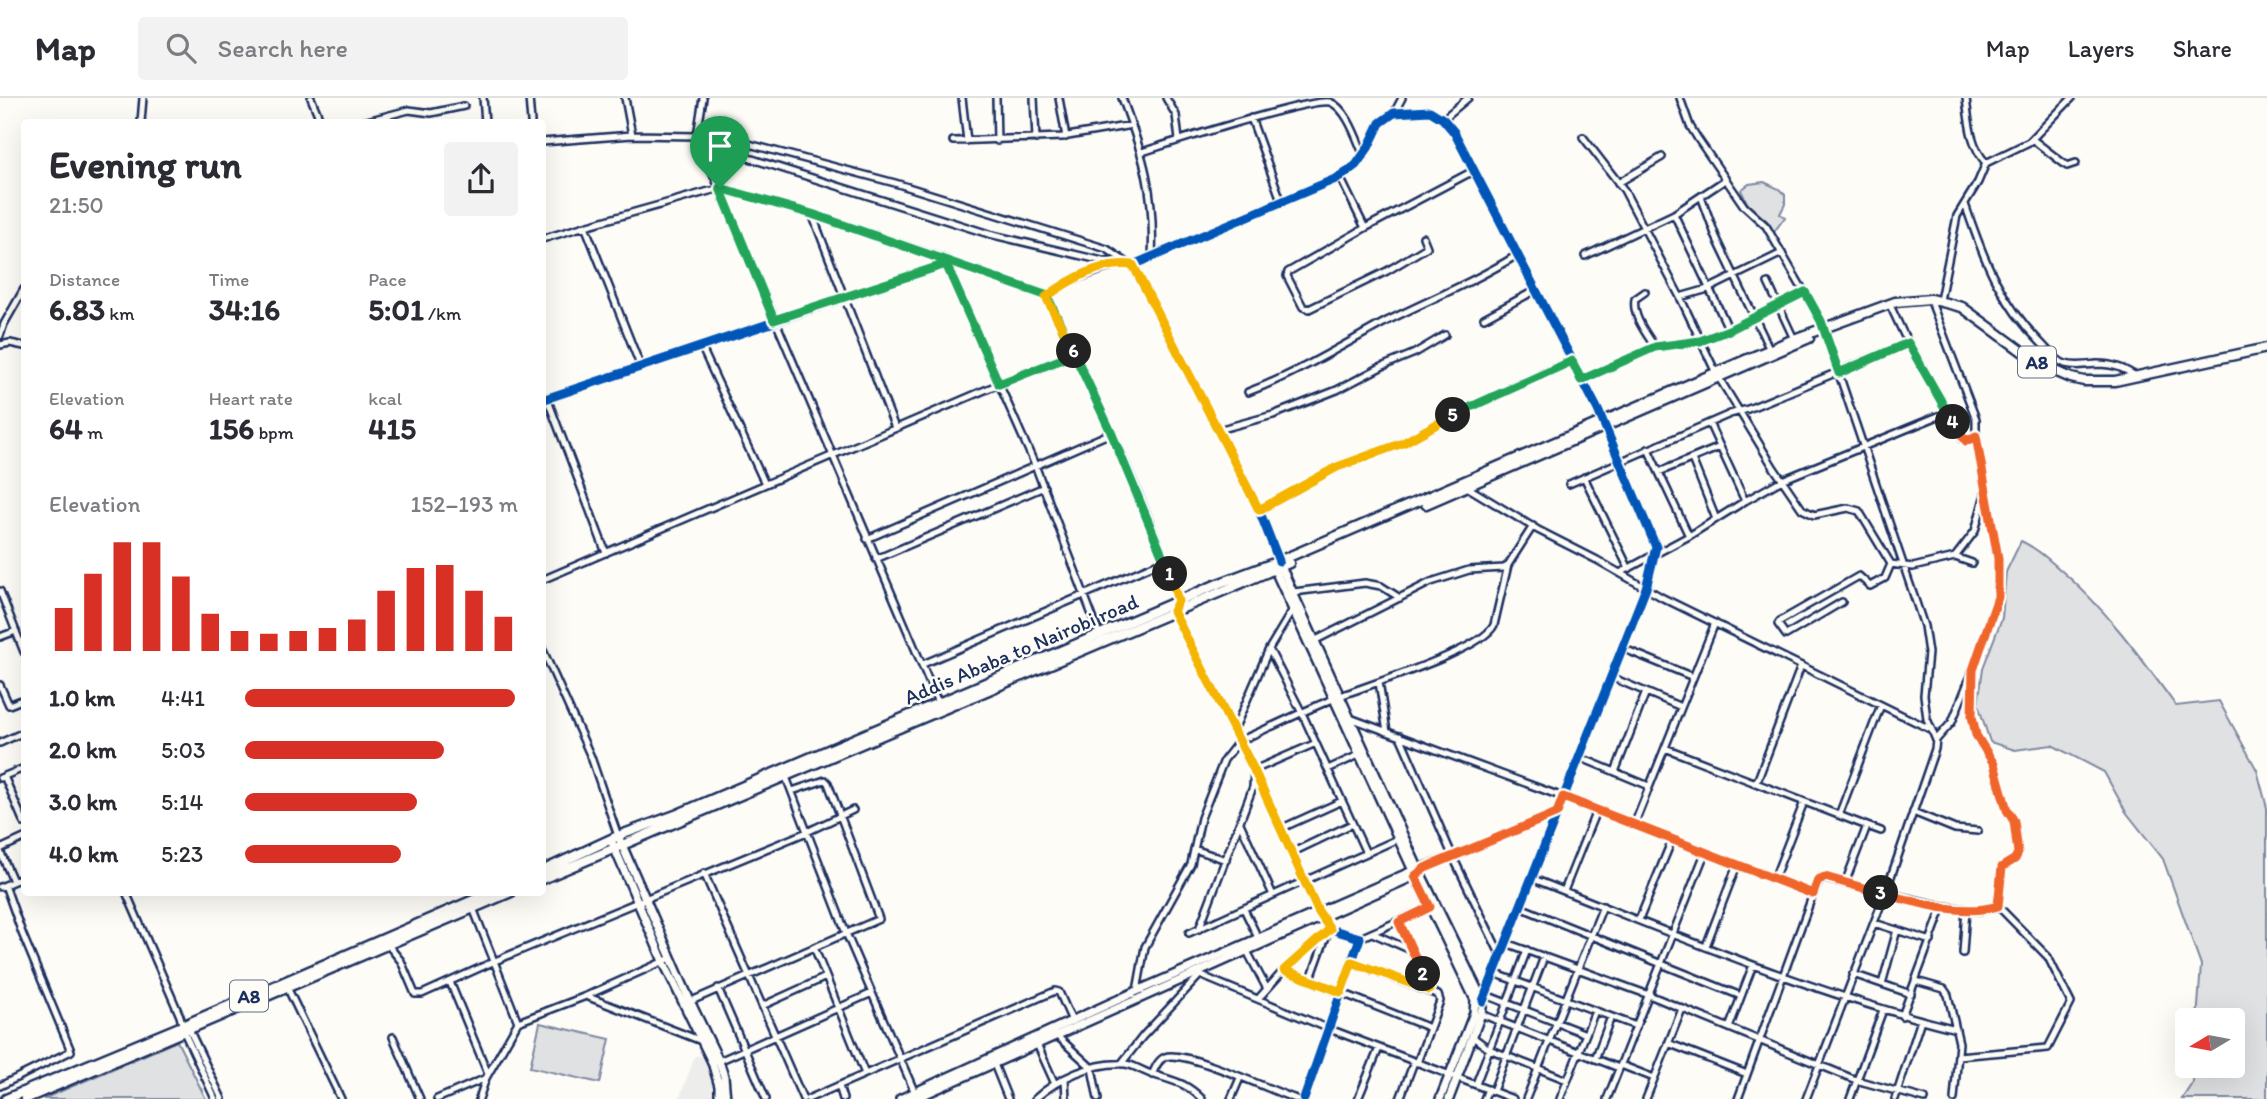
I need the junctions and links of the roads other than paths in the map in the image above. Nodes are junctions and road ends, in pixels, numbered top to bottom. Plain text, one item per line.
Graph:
1 (143, 98) edge
2 (311, 98) edge
3 (483, 98) edge
4 (529, 98) edge
5 (625, 98) edge
6 (703, 98) edge
7 (962, 98) edge
8 (996, 98) edge
9 (1034, 98) edge
10 (1059, 98) edge
11 (1122, 98) edge
12 (1166, 98) edge
13 (1402, 98) edge
14 (1468, 98) edge
15 (1680, 98) edge
16 (1966, 98) edge
17 (2072, 98) edge
18 (464, 106) dead end
19 (1394, 113) junction
20 (1251, 118) junction
21 (141, 119) edge
22 (320, 119) edge
23 (374, 119) edge
24 (485, 119) edge
25 (531, 119) edge
26 (1443, 119) junction
27 (1132, 125) junction
28 (632, 135) junction
29 (699, 136) junction
30 (1583, 136) dead end
31 (1066, 137) junction
32 (1036, 139) junction
33 (2032, 139) junction
34 (1179, 140) junction
35 (953, 141) dead end
36 (967, 141) junction
37 (997, 141) junction
38 (546, 142) edge
39 (1142, 152) junction
40 (1364, 156) junction
41 (1661, 157) dead end
42 (1986, 163) junction
43 (2076, 163) dead end
44 (1475, 170) junction
45 (1340, 177) junction
46 (1725, 180) junction
47 (1618, 183) junction
48 (720, 188) junction
49 (1702, 196) junction
50 (1282, 203) junction
51 (1965, 204) junction
52 (812, 214) junction
53 (1674, 214) junction
54 (585, 226) junction
55 (1364, 228) junction
56 (1642, 228) junction
57 (1423, 237) dead end
58 (546, 238) edge
59 (1782, 253) junction
60 (1517, 255) junction
61 (1585, 256) dead end
62 (1152, 257) junction
63 (953, 262) junction
64 (946, 264) junction
65 (1128, 264) junction
66 (1735, 275) junction
67 (1768, 283) dead end
68 (1708, 289) junction
69 (1536, 290) junction
70 (1645, 292) dead end
71 (1805, 292) junction
72 (21, 294) edge
73 (1046, 297) junction
74 (1680, 297) junction
75 (844, 298) junction
76 (1930, 299) junction
77 (1940, 300) junction
78 (1889, 303) junction
79 (1779, 304) junction
80 (1754, 316) junction
81 (1484, 318) dead end
82 (774, 320) junction
83 (1824, 329) junction
84 (1729, 330) junction
85 (1445, 335) dead end
86 (0, 336) edge
87 (1794, 339) junction
88 (1700, 341) junction
89 (1908, 343) junction
90 (0, 345) edge
91 (21, 345) edge
92 (701, 346) junction
93 (1655, 347) junction
94 (2267, 348) edge
95 (1770, 350) junction
96 (1075, 354) junction
97 (1572, 361) junction
98 (640, 365) junction
99 (1839, 373) junction
100 (1718, 375) junction
101 (2137, 377) junction
102 (1581, 380) junction
103 (999, 384) junction
104 (1248, 392) dead end
105 (546, 399) edge
106 (546, 402) edge
107 (1740, 411) junction
108 (1948, 412) junction
109 (1709, 423) junction
110 (1604, 424) junction
111 (895, 428) junction
112 (1219, 430) junction
113 (1111, 432) junction
114 (1976, 436) junction
115 (1720, 447) junction
116 (1864, 447) junction
117 (1648, 449) junction
118 (833, 454) junction
119 (1692, 459) junction
120 (1620, 461) junction
121 (1034, 465) junction
122 (1659, 472) junction
123 (1584, 477) junction
124 (1782, 480) junction
125 (765, 484) junction
126 (1569, 484) dead end
127 (1467, 486) junction
128 (1044, 487) junction
129 (1985, 494) junction
130 (1745, 501) junction
131 (1259, 510) junction
132 (1716, 519) junction
133 (1533, 526) junction
134 (1689, 536) junction
135 (867, 539) junction
136 (606, 553) junction
137 (1656, 555) junction
138 (1955, 557) junction
139 (876, 559) junction
140 (1166, 560) junction
141 (1972, 563) dead end
142 (1891, 564) junction
143 (1277, 565) junction
144 (1508, 565) junction
145 (1904, 568) junction
146 (1629, 569) junction
147 (1620, 573) junction
148 (546, 578) edge
149 (1646, 588) junction
150 (0, 591) edge
151 (1294, 592) junction
152 (1084, 593) junction
153 (1400, 598) junction
154 (1178, 601) junction
155 (1842, 603) dead end
156 (1293, 609) junction
157 (1173, 611) junction
158 (1715, 623) junction
159 (16, 631) junction
160 (0, 637) edge
161 (1101, 638) junction
162 (1312, 642) junction
163 (21, 644) edge
164 (1622, 648) junction
165 (1269, 649) junction
166 (546, 657) edge
167 (923, 664) junction
168 (1801, 666) junction
169 (1973, 670) junction
170 (1611, 677) junction
171 (1693, 677) junction
172 (1378, 682) junction
173 (0, 685) edge
174 (1646, 692) junction
175 (1337, 697) junction
176 (21, 700) edge
177 (9, 705) junction
178 (1881, 705) junction
179 (940, 707) junction
180 (1681, 707) junction
181 (0, 709) edge
182 (1302, 713) junction
183 (1350, 718) junction
184 (1234, 730) junction
185 (1932, 730) junction
186 (1387, 732) junction
187 (21, 733) edge
188 (1401, 736) junction
189 (1936, 740) junction
190 (1239, 741) junction
191 (0, 743) edge
192 (1316, 743) junction
193 (1665, 748) junction
194 (1363, 753) junction
195 (1579, 757) junction
196 (21, 769) edge
197 (1328, 769) junction
198 (1254, 770) junction
199 (1615, 772) junction
200 (786, 776) junction
201 (2, 777) edge
202 (1754, 783) junction
203 (1649, 786) junction
204 (792, 791) junction
205 (1563, 797) junction
206 (1342, 801) junction
207 (1804, 802) junction
208 (853, 810) dead end
209 (1596, 811) junction
210 (1913, 812) junction
211 (1557, 813) junction
212 (1839, 815) junction
213 (839, 816) junction
214 (21, 817) edge
215 (1240, 822) junction
216 (1352, 824) junction
217 (1634, 825) junction
218 (1867, 826) junction
219 (1280, 829) junction
220 (1881, 831) dead end
221 (1978, 831) dead end
222 (807, 832) junction
223 (1401, 838) junction
224 (21, 840) edge
225 (1672, 840) junction
226 (616, 843) junction
227 (1194, 849) junction
228 (0, 850) edge
229 (1290, 853) junction
230 (1366, 853) junction
231 (1705, 853) junction
232 (1452, 857) junction
233 (1226, 860) junction
234 (1737, 865) junction
235 (546, 869) edge
236 (1418, 871) junction
237 (704, 873) junction
238 (546, 877) edge
239 (21, 878) edge
240 (1531, 878) junction
241 (1774, 879) junction
242 (13, 881) junction
243 (1304, 881) junction
244 (1845, 883) junction
245 (2, 886) edge
246 (1564, 891) junction
247 (1813, 894) junction
248 (1885, 894) junction
249 (1273, 895) junction
250 (128, 896) edge
251 (486, 896) edge
252 (499, 896) edge
253 (642, 901) junction
254 (472, 905) junction
255 (1603, 906) junction
256 (1943, 906) junction
257 (1998, 906) junction
258 (1430, 907) junction
259 (1520, 907) junction
260 (1244, 909) junction
261 (1966, 909) junction
262 (1320, 915) junction
263 (1639, 920) junction
264 (1399, 922) junction
265 (1874, 923) junction
266 (1199, 929) junction
267 (1329, 930) junction
268 (1897, 930) junction
269 (846, 933) junction
270 (1189, 933) dead end
271 (1372, 933) junction
272 (1673, 933) junction
273 (1590, 936) junction
274 (1956, 937) dead end
275 (1964, 937) junction
276 (1360, 938) junction
277 (1259, 941) junction
278 (1931, 941) junction
279 (1506, 943) junction
280 (388, 945) junction
281 (1706, 946) junction
282 (814, 947) junction
283 (1527, 950) junction
284 (1247, 951) junction
285 (1413, 951) junction
286 (1963, 953) dead end
287 (1501, 956) junction
288 (1544, 957) junction
289 (667, 959) junction
290 (495, 961) junction
291 (1352, 962) junction
292 (1661, 964) junction
293 (1753, 965) junction
294 (1578, 969) junction
295 (1284, 970) junction
296 (1494, 973) junction
297 (1197, 974) junction
298 (1853, 974) junction
299 (748, 975) junction
300 (1783, 976) junction
301 (826, 977) junction
302 (1310, 981) junction
303 (1515, 981) junction
304 (1916, 981) junction
305 (450, 982) junction
306 (286, 984) junction
307 (1882, 984) junction
308 (1532, 987) junction
309 (718, 988) junction
310 (1267, 989) junction
311 (1429, 990) junction
312 (1137, 991) junction
313 (1341, 992) junction
314 (872, 993) junction
315 (1911, 994) junction
316 (1649, 995) junction
317 (586, 996) junction
318 (1741, 996) junction
319 (1844, 997) junction
320 (1484, 998) junction
321 (1258, 999) junction
322 (1565, 999) junction
323 (687, 1003) junction
324 (1507, 1003) junction
325 (762, 1006) junction
326 (839, 1008) junction
327 (1524, 1009) junction
328 (1682, 1009) junction
329 (1883, 1010) junction
330 (1595, 1011) junction
331 (1481, 1014) junction
332 (1902, 1016) junction
333 (1611, 1017) junction
334 (1072, 1020) junction
335 (1921, 1020) junction
336 (1500, 1021) junction
337 (518, 1022) junction
338 (1555, 1022) junction
339 (1636, 1026) junction
340 (186, 1028) junction
341 (1327, 1028) junction
342 (1430, 1028) junction
343 (1517, 1028) junction
344 (1729, 1028) junction
345 (1956, 1029) junction
346 (1586, 1034) junction
347 (1056, 1035) junction
348 (775, 1036) junction
349 (393, 1037) dead end
350 (1472, 1037) junction
351 (699, 1040) junction
352 (1548, 1040) junction
353 (1759, 1042) junction
354 (1668, 1043) junction
355 (1037, 1044) junction
356 (1379, 1048) junction
357 (1489, 1049) junction
358 (745, 1050) junction
359 (1578, 1052) junction
360 (1506, 1056) junction
361 (1958, 1056) junction
362 (901, 1059) junction
363 (1595, 1059) junction
364 (1415, 1063) junction
365 (994, 1064) junction
366 (1121, 1064) junction
367 (1819, 1065) junction
368 (718, 1066) junction
369 (1620, 1067) junction
370 (1092, 1068) junction
371 (1537, 1068) junction
372 (866, 1074) junction
373 (1747, 1074) junction
374 (1152, 1075) junction
375 (487, 1076) junction
376 (1453, 1077) junction
377 (1065, 1078) junction
378 (1240, 1078) junction
379 (1654, 1079) junction
380 (1567, 1080) junction
381 (1856, 1080) junction
382 (1055, 1084) junction
383 (1476, 1084) junction
384 (0, 1086) edge
385 (839, 1086) junction
386 (1490, 1090) junction
387 (1897, 1096) edge
388 (916, 1097) edge
389 (6, 1099) edge
390 (26, 1099) edge
391 (215, 1099) edge
392 (222, 1099) edge
393 (341, 1099) edge
394 (420, 1099) edge
395 (437, 1099) edge
396 (479, 1099) edge
397 (719, 1099) edge
398 (726, 1099) edge
399 (766, 1099) edge
400 (806, 1099) edge
401 (843, 1099) edge
402 (900, 1099) edge
403 (1007, 1099) edge
404 (1035, 1099) edge
405 (1066, 1099) edge
406 (1098, 1099) edge
407 (1202, 1099) edge
408 (1231, 1099) edge
409 (1296, 1099) edge
410 (1304, 1099) edge
411 (1358, 1099) edge
412 (1400, 1099) edge
413 (1440, 1099) edge
414 (1449, 1099) edge
415 (1484, 1099) edge
416 (1513, 1099) edge
417 (1526, 1099) edge
418 (1560, 1099) edge
419 (1607, 1099) edge
420 (1646, 1099) edge
421 (1738, 1099) edge
422 (1806, 1099) edge
423 (1850, 1099) edge
424 (1925, 1099) edge
425 (1954, 1099) edge

1 - 21 street
2 - 22 street
3 - 24 street
4 - 25 street
5 - 28 street
6 - 29 street
7 - 36 street
8 - 37 street
9 - 32 street
10 - 31 street
11 - 27 street
12 - 34 street
13 - 19 street
14 - 26 street
15 - 46 street
16 - 42 street
17 - 33 street
18 - 23 street
19 - 26 street
19 - 40 street
20 - 34 street
20 - 40 street
20 - 50 street
26 - 44 street
27 - 31 street
27 - 39 street
28 - 29 street
28 - 38 street
29 - 48 street
29 - 65 street
29 - 65 street
30 - 47 street
31 - 32 street
32 - 37 street
33 - 42 street
33 - 43 street
34 - 39 street
35 - 36 street
36 - 37 street
39 - 62 street
40 - 45 street
41 - 47 street
42 - 51 street
44 - 55 street
44 - 60 street
45 - 50 street
45 - 55 street
46 - 49 street
46 - 59 street
47 - 56 street
48 - 52 street
48 - 54 street
48 - 82 street
49 - 53 street
49 - 66 street
50 - 62 street
51 - 77 street
51 - 101 street
52 - 63 street
52 - 75 street
53 - 56 street
53 - 68 street
54 - 58 street
54 - 98 street
55 - 57 street
56 - 61 street
56 - 74 street
59 - 66 street
59 - 71 street
60 - 69 street
60 - 104 street
62 - 65 street
63 - 64 street
63 - 73 street
64 - 75 street
64 - 103 street
65 - 73 street
65 - 112 street
66 - 68 street
66 - 80 street
67 - 79 street
68 - 74 street
68 - 84 street
69 - 81 street
69 - 97 street
70 - 93 street
71 - 79 street
71 - 83 street
72 - 86 street
73 - 96 street
74 - 88 street
75 - 82 street
75 - 111 street
76 - 77 highway, Addis Ababa to Nairobi road / A8
76 - 78 highway, Addis Ababa to Nairobi road / A8
76 - 114 street
77 - 101 highway, Addis Ababa to Nairobi road / A8
78 - 83 highway, Addis Ababa to Nairobi road / A8
78 - 89 street
79 - 80 street
79 - 87 street
80 - 84 street
80 - 95 street
82 - 92 street
82 - 118 street
83 - 87 highway, Addis Ababa to Nairobi road / A8
83 - 99 street
83 - 100 highway, Addis Ababa to Nairobi road / A8
84 - 88 street
85 - 112 street
87 - 95 highway, Addis Ababa to Nairobi road / A8
88 - 93 street
88 - 100 street
89 - 99 street
89 - 108 street
90 - 91 street
92 - 98 street
92 - 125 street
93 - 102 street
94 - 101 highway, Addis Ababa to Nairobi road / A8
95 - 100 highway, Addis Ababa to Nairobi road / A8
96 - 103 street
96 - 113 street
97 - 102 street
97 - 131 street
98 - 105 street
99 - 107 street
99 - 116 street
100 - 107 street
100 - 110 highway, Addis Ababa to Nairobi road / A8
102 - 110 street
103 - 111 street
103 - 121 street
106 - 136 street
107 - 109 street
107 - 124 street
108 - 114 street
108 - 116 street
109 - 115 street
109 - 117 street
110 - 120 street
110 - 127 highway, Addis Ababa to Nairobi road / A8
110 - 143 highway, Addis Ababa to Nairobi road / A8
111 - 118 street
112 - 131 street
113 - 121 street
113 - 140 street
114 - 129 street
115 - 119 street
115 - 130 street
116 - 124 street
116 - 145 street
117 - 120 street
117 - 122 street
118 - 125 street
118 - 135 street
119 - 122 street
119 - 132 street
120 - 123 street
120 - 137 street
121 - 128 street
121 - 135 street
122 - 134 street
123 - 126 street
123 - 146 street
124 - 130 street
124 - 142 street
125 - 136 street
127 - 133 street
127 - 143 highway, Addis Ababa to Nairobi road / A8
128 - 139 street
128 - 152 street
129 - 138 street
129 - 169 street
130 - 132 street
131 - 143 street
132 - 134 street
133 - 144 street
133 - 147 street
134 - 137 street
135 - 139 street
136 - 148 street
137 - 146 street
137 - 149 street
138 - 141 street
138 - 145 street
139 - 167 street
140 - 152 street
140 - 154 street
142 - 145 street
142 - 155 street
143 - 151 main road
143 - 154 highway, Addis Ababa to Nairobi road / A8
143 - 156 main road
143 - 157 highway, Addis Ababa to Nairobi road / A8
144 - 153 street
144 - 172 street
145 - 185 street
146 - 147 street
147 - 149 street
149 - 158 street
149 - 164 street
150 - 159 street
151 - 153 street
151 - 162 main road
152 - 161 street
152 - 167 street
153 - 162 street
154 - 157 street
154 - 161 highway, Addis Ababa to Nairobi road / A8
156 - 162 main road
156 - 165 street
157 - 161 highway, Addis Ababa to Nairobi road / A8
157 - 184 street
158 - 168 street
158 - 171 street
159 - 160 street
159 - 163 street
161 - 179 highway, Addis Ababa to Nairobi road / A8
162 - 175 main road
164 - 170 street
164 - 171 street
165 - 182 street
165 - 184 street
166 - 226 street
167 - 179 street
168 - 178 street
168 - 202 street
169 - 189 street
169 - 257 street
170 - 174 street
170 - 195 street
171 - 180 street
172 - 175 street
172 - 186 street
173 - 177 street
174 - 180 street
174 - 199 street
175 - 182 street
175 - 183 main road
175 - 194 main road
176 - 177 street
177 - 181 street
178 - 185 street
178 - 212 street
179 - 200 highway, Addis Ababa to Nairobi road / A8
179 - 226 highway, Addis Ababa to Nairobi road / A8
180 - 193 street
182 - 190 street
182 - 192 street
183 - 186 street
183 - 194 main road
184 - 190 street
185 - 189 street
186 - 188 street
187 - 191 street
188 - 205 street
188 - 232 street
189 - 210 street
190 - 198 street
190 - 227 street
192 - 197 street
192 - 198 street
193 - 202 street
193 - 203 street
194 - 197 street
194 - 223 main road
195 - 199 street
195 - 205 street
196 - 201 street
197 - 206 street
198 - 215 street
198 - 219 street
199 - 203 street
200 - 204 street
200 - 226 highway, Addis Ababa to Nairobi road / A8
201 - 214 street
202 - 207 street
203 - 217 street
204 - 213 street
204 - 222 street
205 - 209 street
205 - 211 street
206 - 216 street
206 - 219 street
207 - 212 street
207 - 241 street
208 - 213 street
209 - 217 street
209 - 246 street
210 - 221 street
210 - 248 street
211 - 232 street
211 - 240 street
212 - 218 street
213 - 222 street
213 - 269 street
215 - 233 street
215 - 249 street
216 - 229 street
216 - 230 street
217 - 225 street
218 - 220 street
218 - 244 street
219 - 229 street
222 - 237 street
222 - 269 street
223 - 230 street
223 - 236 main road
224 - 228 street
225 - 231 street
225 - 263 street
226 - 235 highway, Addis Ababa to Nairobi road / A8
226 - 238 highway, Addis Ababa to Nairobi road / A8
226 - 253 main road
227 - 233 street
227 - 312 street
228 - 242 street
229 - 243 street
230 - 243 street
231 - 234 street
231 - 272 street
232 - 236 street
232 - 287 street
233 - 266 street
234 - 241 street
234 - 281 street
236 - 258 main road
236 - 262 main road
236 - 320 main road
237 - 253 street
237 - 299 street
239 - 242 street
240 - 246 street
240 - 259 street
241 - 247 street
242 - 245 street
243 - 249 street
243 - 262 street
244 - 247 street
244 - 248 street
245 - 384 street
246 - 255 street
247 - 300 street
248 - 256 street
248 - 265 street
249 - 260 street
250 - 340 street
251 - 254 highway, A8
252 - 254 highway, A8
253 - 289 main road
253 - 290 street
254 - 280 highway, A8
254 - 290 street
254 - 306 highway, A8
255 - 263 street
255 - 273 street
256 - 261 street
256 - 278 street
257 - 261 street
257 - 361 street
258 - 264 street
258 - 376 main road
259 - 273 street
259 - 279 street
260 - 266 street
260 - 277 street
261 - 275 street
262 - 267 street
262 - 277 main road
263 - 272 street
264 - 271 street
264 - 285 street
265 - 268 street
265 - 298 street
266 - 270 street
267 - 276 street
267 - 295 street
267 - 302 street
268 - 278 street
268 - 307 street
269 - 282 street
269 - 314 street
271 - 276 street
271 - 285 street
272 - 281 street
272 - 292 street
273 - 292 street
273 - 294 street
274 - 275 street
275 - 286 street
276 - 291 street
277 - 284 main road
277 - 312 main road
278 - 304 street
279 - 283 street
279 - 287 street
280 - 305 street
280 - 306 highway, A8
281 - 293 street
282 - 299 street
282 - 301 street
283 - 288 street
283 - 303 street
284 - 297 main road
284 - 310 street
285 - 311 street
287 - 296 street
288 - 294 street
288 - 308 street
289 - 317 street
289 - 323 main road
290 - 305 street
290 - 337 street
291 - 311 street
291 - 313 street
292 - 316 street
292 - 318 street
293 - 300 street
293 - 318 street
294 - 316 street
294 - 322 street
295 - 302 street
295 - 310 street
296 - 303 street
296 - 320 street
297 - 321 street
297 - 347 main road
297 - 366 street
298 - 307 street
298 - 319 street
299 - 309 street
299 - 325 street
300 - 319 street
300 - 353 street
301 - 325 street
301 - 326 street
302 - 313 street
303 - 308 street
303 - 324 street
304 - 315 street
304 - 345 street
305 - 375 street
306 - 340 highway, A8
306 - 393 street
307 - 315 street
308 - 322 street
308 - 327 street
309 - 323 street
309 - 358 street
310 - 321 street
311 - 342 street
312 - 334 main road
313 - 341 street
313 - 342 street
314 - 326 street
314 - 362 street
315 - 332 street
316 - 328 street
316 - 339 street
317 - 337 street
317 - 351 street
318 - 344 street
319 - 329 street
319 - 367 street
320 - 324 street
320 - 331 main road
321 - 341 street
322 - 330 street
322 - 338 street
323 - 351 main road
323 - 368 main road
324 - 327 street
324 - 336 street
325 - 348 street
326 - 348 street
326 - 372 street
327 - 338 street
327 - 343 street
328 - 344 street
328 - 354 street
329 - 332 street
329 - 381 street
330 - 333 street
330 - 346 street
331 - 336 street
331 - 350 main road
332 - 335 street
333 - 339 street
333 - 363 street
334 - 362 street
334 - 388 main road
335 - 345 street
335 - 387 street
336 - 343 street
336 - 357 street
337 - 375 street
338 - 346 street
338 - 352 street
339 - 369 street
340 - 389 highway, A8
340 - 390 highway, A8
340 - 391 street
340 - 392 street
341 - 356 street
341 - 410 street
342 - 364 street
343 - 352 street
343 - 360 street
344 - 353 street
345 - 361 street
346 - 359 street
347 - 355 main road
347 - 370 street
348 - 358 street
348 - 400 street
349 - 394 street
350 - 357 street
350 - 376 main road
351 - 368 main road
352 - 359 street
352 - 371 street
353 - 367 street
353 - 373 street
354 - 373 street
354 - 379 street
355 - 365 main road
355 - 382 street
356 - 364 street
356 - 411 street
357 - 360 street
357 - 383 street
358 - 368 street
358 - 399 street
359 - 363 street
359 - 380 street
360 - 371 street
360 - 386 street
361 - 425 street
362 - 372 street
362 - 388 street
363 - 369 street
364 - 376 street
364 - 412 street
365 - 388 main road
365 - 403 street
366 - 370 street
366 - 374 street
367 - 381 street
367 - 422 street
368 - 397 main road
368 - 398 main road
369 - 379 street
369 - 419 street
370 - 377 street
370 - 406 street
371 - 380 street
371 - 417 street
372 - 385 street
373 - 421 street
374 - 378 street
374 - 407 street
375 - 395 street
375 - 396 street
376 - 383 street
376 - 413 main road
376 - 414 main road
377 - 382 street
377 - 405 street
378 - 408 street
378 - 409 street
379 - 420 street
380 - 418 street
381 - 387 street
381 - 423 street
382 - 404 street
383 - 386 street
385 - 400 street
385 - 401 street
386 - 415 street
386 - 416 street
387 - 424 street
388 - 402 main road

